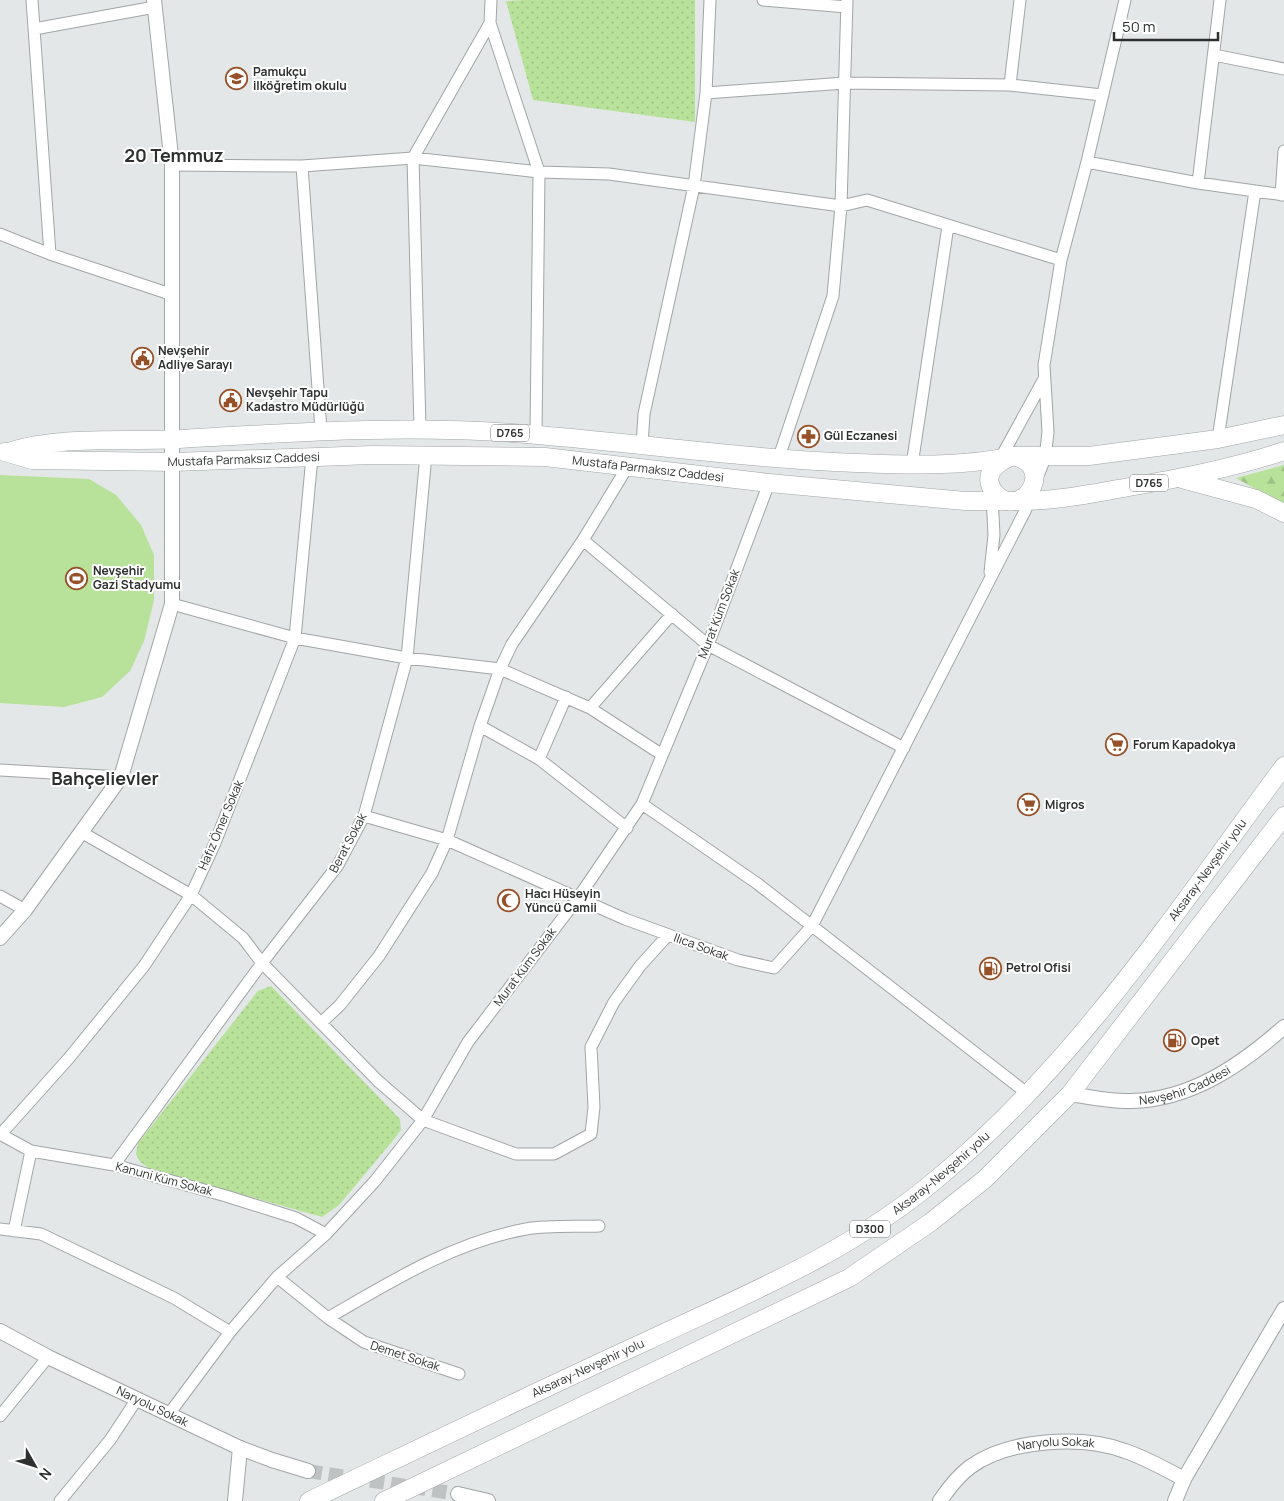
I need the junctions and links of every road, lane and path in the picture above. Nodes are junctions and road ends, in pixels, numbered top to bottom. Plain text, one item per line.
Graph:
1 (32, 0) edge
2 (491, 0) edge
3 (710, 0) edge
4 (763, 0) edge
5 (1020, 0) edge
6 (1125, 0) edge
7 (1220, 0) edge
8 (154, 3) edge
9 (847, 3) edge
10 (490, 23) junction
11 (34, 29) junction
12 (1214, 55) junction
13 (1284, 68) edge
14 (845, 83) junction
15 (1010, 85) junction
16 (706, 93) junction
17 (1102, 95) junction
18 (1284, 151) edge
19 (413, 158) junction
20 (1087, 162) junction
21 (172, 165) junction
22 (302, 166) junction
23 (539, 172) junction
24 (1198, 183) junction
25 (694, 186) junction
26 (1255, 191) junction
27 (1282, 195) edge
28 (841, 206) junction
29 (948, 226) junction
30 (0, 234) edge
31 (50, 254) junction
32 (1061, 260) junction
33 (173, 295) junction
34 (1044, 379) junction
35 (1284, 425) edge
36 (420, 428) junction
37 (321, 430) junction
38 (536, 434) junction
39 (174, 439) junction
40 (1218, 439) junction
41 (642, 445) junction
42 (1284, 451) edge
43 (4, 452) edge
44 (426, 455) junction
45 (312, 457) junction
46 (1044, 458) junction
47 (778, 460) junction
48 (1003, 460) junction
49 (174, 462) junction
50 (912, 465) junction
51 (628, 466) junction
52 (1179, 478) junction
53 (769, 483) junction
54 (990, 483) junction
55 (1024, 497) junction
56 (993, 501) junction
57 (1284, 513) edge
58 (583, 540) junction
59 (990, 576) junction
60 (172, 604) junction
61 (672, 614) junction
62 (295, 638) junction
63 (708, 645) junction
64 (407, 658) junction
65 (500, 669) junction
66 (566, 698) junction
67 (590, 708) junction
68 (480, 726) junction
69 (904, 748) junction
70 (661, 754) junction
71 (540, 759) junction
72 (1284, 766) edge
73 (0, 770) edge
74 (121, 777) junction
75 (642, 804) junction
76 (364, 816) junction
77 (1284, 816) edge
78 (627, 828) junction
79 (81, 832) junction
80 (447, 840) junction
81 (191, 895) junction
82 (0, 896) edge
83 (578, 898) junction
84 (25, 910) junction
85 (812, 926) junction
86 (668, 935) junction
87 (0, 938) edge
88 (262, 962) junction
89 (321, 1023) junction
90 (1284, 1027) edge
91 (1028, 1094) junction
92 (1070, 1094) junction
93 (423, 1120) junction
94 (0, 1135) edge
95 (31, 1151) junction
96 (114, 1165) junction
97 (599, 1226) dead end
98 (0, 1229) edge
99 (14, 1231) junction
100 (326, 1234) junction
101 (277, 1278) junction
102 (1284, 1309) edge
103 (328, 1318) junction
104 (0, 1331) edge
105 (230, 1332) junction
106 (48, 1357) junction
107 (459, 1374) dead end
108 (137, 1399) junction
109 (169, 1414) junction
110 (0, 1416) edge
111 (240, 1448) junction
112 (308, 1471) tunnel mouth
113 (1184, 1479) junction
114 (458, 1494) tunnel mouth
115 (60, 1501) edge
116 (235, 1501) edge
117 (309, 1501) edge
118 (384, 1501) edge
119 (488, 1501) edge
120 (940, 1501) edge
121 (1175, 1501) edge

1 - 11 street
2 - 10 street
3 - 16 street
4 - 9 street
5 - 15 street
6 - 17 street
7 - 12 street
8 - 11 street
8 - 21 street
9 - 14 street
10 - 19 street
10 - 23 street
11 - 31 street
12 - 13 street
12 - 24 street
14 - 15 street
14 - 16 street
14 - 28 street
15 - 17 street
16 - 25 street
17 - 20 street
18 - 27 street
19 - 22 street
19 - 23 street
19 - 36 street
20 - 24 street
20 - 32 street
21 - 22 street
21 - 33 street
22 - 37 street
23 - 25 street
23 - 38 street
24 - 26 street
25 - 28 street
25 - 41 street
26 - 27 street
26 - 40 street
28 - 29 street
28 - 47 street
29 - 32 street
29 - 50 street
30 - 31 street
31 - 33 street
32 - 34 street
33 - 39 street
34 - 46 street
34 - 48 street
35 - 40 main road, D765
36 - 37 main road, Mustafa Parmaksız Caddesi / D765
36 - 38 main road, Mustafa Parmaksız Caddesi / D765
37 - 39 main road, Mustafa Parmaksız Caddesi / D765
38 - 41 main road, Mustafa Parmaksız Caddesi / D765
39 - 43 main road, Mustafa Parmaksız Caddesi / D765
39 - 49 street
40 - 46 main road, D765
41 - 47 main road, Mustafa Parmaksız Caddesi / D765
42 - 52 main road, Mustafa Parmaksız Caddesi / D765
43 - 49 main road, Mustafa Parmaksız Caddesi / D765
44 - 45 main road, Mustafa Parmaksız Caddesi / D765
44 - 51 main road, Mustafa Parmaksız Caddesi / D765
44 - 64 street, Berat Sokak
45 - 49 main road, Mustafa Parmaksız Caddesi / D765
45 - 62 street, Hafız Ömer Sokak
46 - 48 main road, D765
46 - 55 street
47 - 50 main road, Mustafa Parmaksız Caddesi / D765
48 - 50 main road, Mustafa Parmaksız Caddesi / D765
48 - 54 main road
48 - 55 main road
49 - 60 street
51 - 53 main road, Mustafa Parmaksız Caddesi / D765
51 - 58 street
52 - 55 main road, Mustafa Parmaksız Caddesi / D765
52 - 57 main road
53 - 56 main road, Mustafa Parmaksız Caddesi / D765
53 - 63 street, Murat Küm Sokak
54 - 55 main road
54 - 56 street
55 - 56 main road, Mustafa Parmaksız Caddesi / D765
55 - 59 street
56 - 59 street
58 - 61 street
58 - 65 street
59 - 69 street
60 - 62 street
60 - 74 street
61 - 63 street
61 - 67 street
62 - 64 street
62 - 81 street, Hafız Ömer Sokak
63 - 69 street
63 - 70 street, Murat Küm Sokak
64 - 65 street
64 - 76 street, Berat Sokak
65 - 66 street
65 - 68 street
66 - 67 street
66 - 71 street
67 - 70 street
68 - 71 street
68 - 80 street
69 - 85 street
70 - 75 street, Murat Küm Sokak
71 - 78 street
72 - 91 main road, Aksaray-Nevşehir yolu / D300
73 - 74 street
74 - 79 street
75 - 78 street, Murat Küm Sokak
75 - 85 street
76 - 80 street, Ilıca Sokak
76 - 88 street, Berat Sokak
77 - 92 main road, D300
78 - 83 street, Murat Küm Sokak
79 - 81 street
79 - 84 street
80 - 83 street, Ilıca Sokak
80 - 89 street
81 - 88 street
81 - 94 street, Hafız Ömer Sokak
82 - 84 street
83 - 86 street, Ilıca Sokak
83 - 93 street, Murat Küm Sokak
84 - 87 street
85 - 86 street, Ilıca Sokak
85 - 91 street
86 - 93 street
88 - 89 street
88 - 96 street, Berat Sokak
89 - 93 street
90 - 92 street, Nevşehir Caddesi
91 - 117 main road, Aksaray-Nevşehir yolu / D300
92 - 118 main road, D300
93 - 100 street, Murat Küm Sokak
94 - 95 street, Kanuni Küm Sokak
95 - 96 street, Kanuni Küm Sokak
95 - 99 street
96 - 100 street, Kanuni Küm Sokak
97 - 103 street
98 - 99 street
99 - 105 street
100 - 101 street, Murat Küm Sokak
101 - 103 street, Demet Sokak
101 - 105 street, Murat Küm Sokak
102 - 113 street
103 - 107 street, Demet Sokak
104 - 106 street, Naryolu Sokak
105 - 109 street, Murat Küm Sokak
106 - 108 street, Naryolu Sokak
106 - 110 street
108 - 109 street, Naryolu Sokak
108 - 115 street
109 - 111 street, Naryolu Sokak
111 - 112 street, Naryolu Sokak
111 - 116 street
113 - 120 street, Naryolu Sokak
113 - 121 street
114 - 119 street

